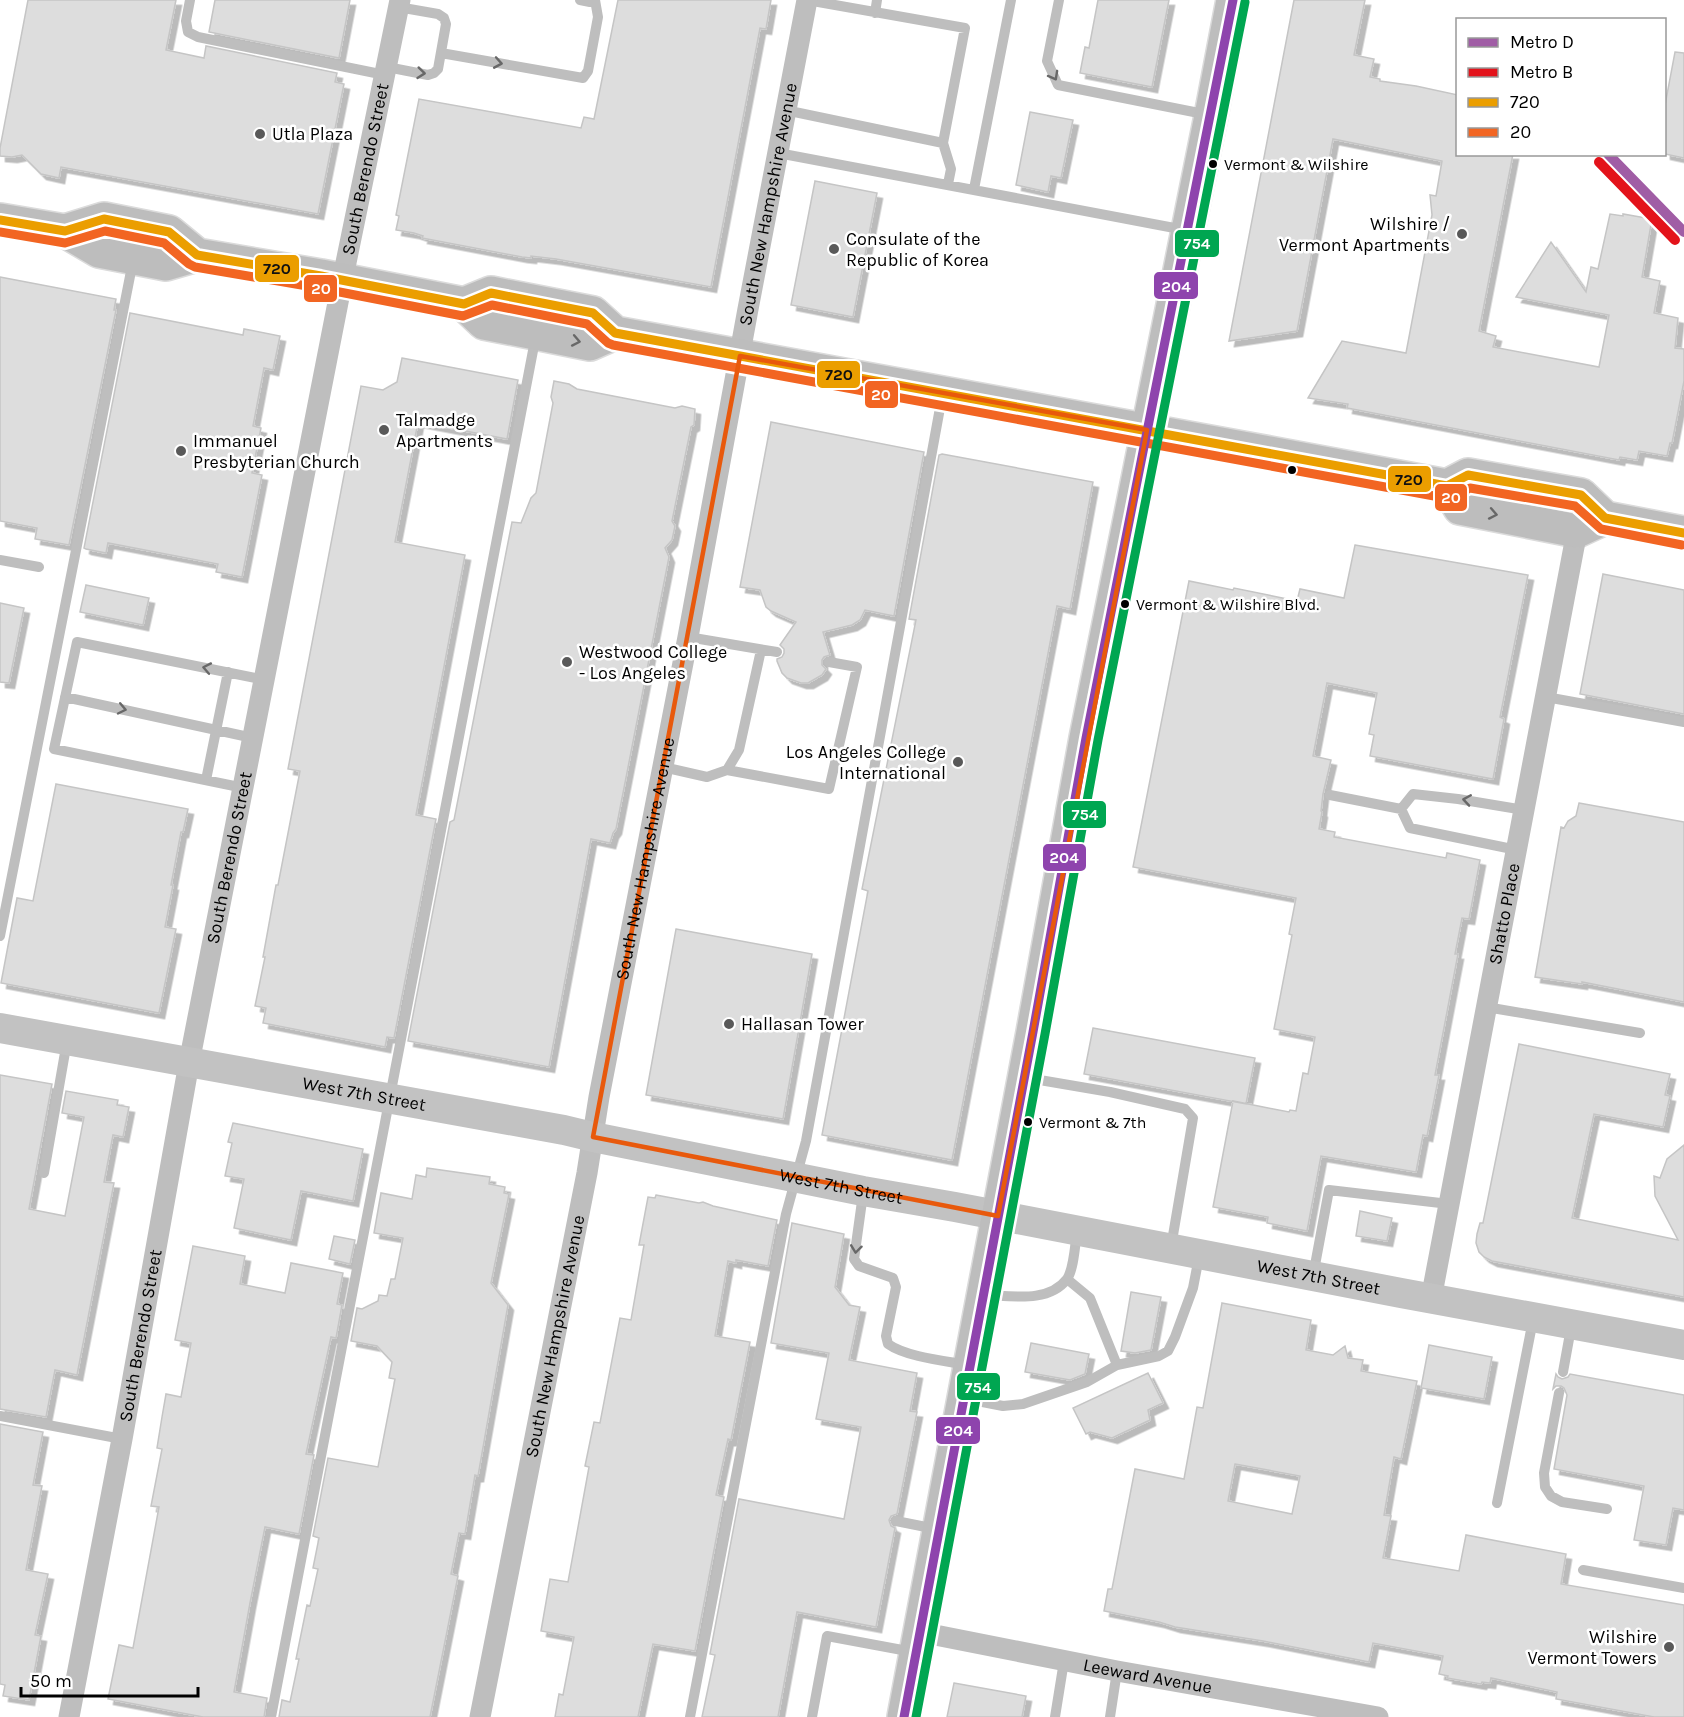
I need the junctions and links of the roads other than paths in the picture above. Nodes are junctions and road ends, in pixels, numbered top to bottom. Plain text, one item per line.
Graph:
1 (190, 0) edge
2 (580, 0) edge
3 (594, 0) edge
4 (807, 0) edge
5 (877, 0) edge
6 (1011, 0) edge
7 (1059, 0) edge
8 (1233, 0) edge
9 (399, 3) edge
10 (875, 13) junction
11 (441, 53) junction
12 (386, 71) junction
13 (785, 110) junction
14 (1211, 116) junction
15 (943, 142) junction
16 (778, 153) junction
17 (948, 184) junction
18 (974, 189) junction
19 (0, 220) edge
20 (1188, 230) junction
21 (65, 231) junction
22 (197, 255) junction
23 (133, 257) junction
24 (342, 282) junction
25 (464, 304) junction
26 (536, 333) junction
27 (615, 333) junction
28 (740, 356) junction
29 (943, 394) junction
30 (1147, 430) junction
31 (1591, 525) junction
32 (1684, 533) edge
33 (0, 560) edge
34 (39, 567) dead end
35 (688, 637) junction
36 (761, 650) junction
37 (777, 652) dead end
38 (829, 662) dead end
39 (228, 672) junction
40 (265, 680) junction
41 (65, 697) junction
42 (1546, 697) junction
43 (1684, 722) edge
44 (216, 730) junction
45 (253, 738) junction
46 (663, 767) junction
47 (727, 770) junction
48 (206, 780) junction
49 (244, 788) junction
50 (1330, 795) dead end
51 (1401, 809) junction
52 (1524, 810) junction
53 (1517, 850) junction
54 (0, 936) edge
55 (1486, 1007) junction
56 (0, 1028) edge
57 (1640, 1033) dead end
58 (67, 1041) junction
59 (189, 1063) junction
60 (1025, 1077) junction
61 (390, 1099) junction
62 (593, 1137) junction
63 (44, 1173) dead end
64 (796, 1177) junction
65 (863, 1191) junction
66 (1449, 1204) junction
67 (998, 1216) junction
68 (1077, 1232) junction
69 (1185, 1252) junction
70 (1313, 1276) junction
71 (1067, 1279) junction
72 (984, 1295) junction
73 (1431, 1299) junction
74 (1533, 1317) junction
75 (1572, 1324) junction
76 (1684, 1345) edge
77 (1117, 1365) junction
78 (970, 1366) junction
79 (1563, 1372) dead end
80 (1559, 1393) dead end
81 (964, 1398) junction
82 (0, 1416) edge
83 (122, 1439) junction
84 (1497, 1503) dead end
85 (1607, 1509) dead end
86 (896, 1521) dead end
87 (939, 1529) junction
88 (1583, 1570) dead end
89 (1684, 1588) edge
90 (918, 1642) junction
91 (1064, 1661) junction
92 (1117, 1671) junction
93 (69, 1717) edge
94 (271, 1717) edge
95 (480, 1717) edge
96 (690, 1717) edge
97 (812, 1717) edge
98 (904, 1717) edge
99 (1055, 1717) edge
100 (1110, 1717) edge
101 (1378, 1717) edge

1 - 12 lane
2 - 3 lane
11 -> 3 lane
4 - 10 lane
4 - 13 street, South New Hampshire Avenue
5 - 10 lane
6 - 18 lane
7 -> 14 lane
8 - 14 main road
9 - 11 lane
9 - 12 street, South Berendo Street
10 - 15 lane
12 -> 11 lane
12 - 24 street, South Berendo Street
13 - 15 lane
13 - 16 street, South New Hampshire Avenue
14 - 20 main road
15 - 17 lane
16 - 17 lane
16 - 28 street, South New Hampshire Avenue
17 - 18 lane
18 - 20 lane
19 - 21 main road
20 - 30 main road
21 - 22 main road
21 - 23 main road
22 - 23 main road
22 - 24 main road
23 - 54 lane
24 - 25 main road
24 - 40 street, South Berendo Street
25 - 26 main road
25 - 27 main road
26 -> 27 main road
26 - 61 lane
27 - 28 main road
28 - 29 main road
28 - 35 street, South New Hampshire Avenue
29 - 30 main road
29 - 64 lane
30 - 31 main road
30 - 60 main road
31 - 32 main road
31 - 42 street, Shatto Place
33 - 34 lane
35 - 36 lane
35 - 46 street, South New Hampshire Avenue
36 - 37 lane
36 - 47 lane
38 - 47 lane
39 - 40 lane
39 -> 41 lane
39 - 44 lane
40 - 45 street, South Berendo Street
41 -> 44 lane
41 - 48 lane
42 - 43 lane
42 - 52 street, Shatto Place
44 - 45 lane
44 - 48 lane
45 - 49 street, South Berendo Street
46 - 47 lane
46 - 62 street, South New Hampshire Avenue
48 - 49 lane
49 - 59 street, South Berendo Street
50 - 51 lane
52 -> 51 lane
51 - 53 lane
52 - 53 street, Shatto Place
53 - 55 street, Shatto Place
55 - 57 lane
55 - 66 street, Shatto Place
56 - 58 street, West 7th Street
58 - 59 street, West 7th Street
58 - 63 lane
59 - 61 street, West 7th Street
59 - 83 street, South Berendo Street
60 - 67 main road
60 - 69 lane
61 - 62 street, West 7th Street
61 - 94 lane
62 - 64 street, West 7th Street
62 - 95 street, South New Hampshire Avenue
64 - 65 street, West 7th Street
64 - 96 lane
65 - 67 street, West 7th Street
65 -> 78 lane
66 - 70 lane
66 - 73 street, Shatto Place
67 - 68 street, West 7th Street
67 - 72 main road
68 - 69 street, West 7th Street
68 - 71 lane
69 - 70 street, West 7th Street
69 - 77 lane
70 - 73 street, West 7th Street
71 - 72 lane
71 - 77 lane
72 - 78 main road
73 - 74 street, West 7th Street
74 - 75 street, West 7th Street
74 - 84 lane
75 - 76 street, West 7th Street
75 - 79 lane
77 - 81 lane
78 - 81 main road
80 - 85 lane
81 - 87 main road
82 - 83 lane
83 - 93 street, South Berendo Street
86 - 87 lane
87 - 90 main road
88 - 89 lane
90 - 91 street, Leeward Avenue
90 - 97 lane
90 - 98 main road
91 - 92 street, Leeward Avenue
91 - 99 lane
92 - 100 lane
92 - 101 street, Leeward Avenue

